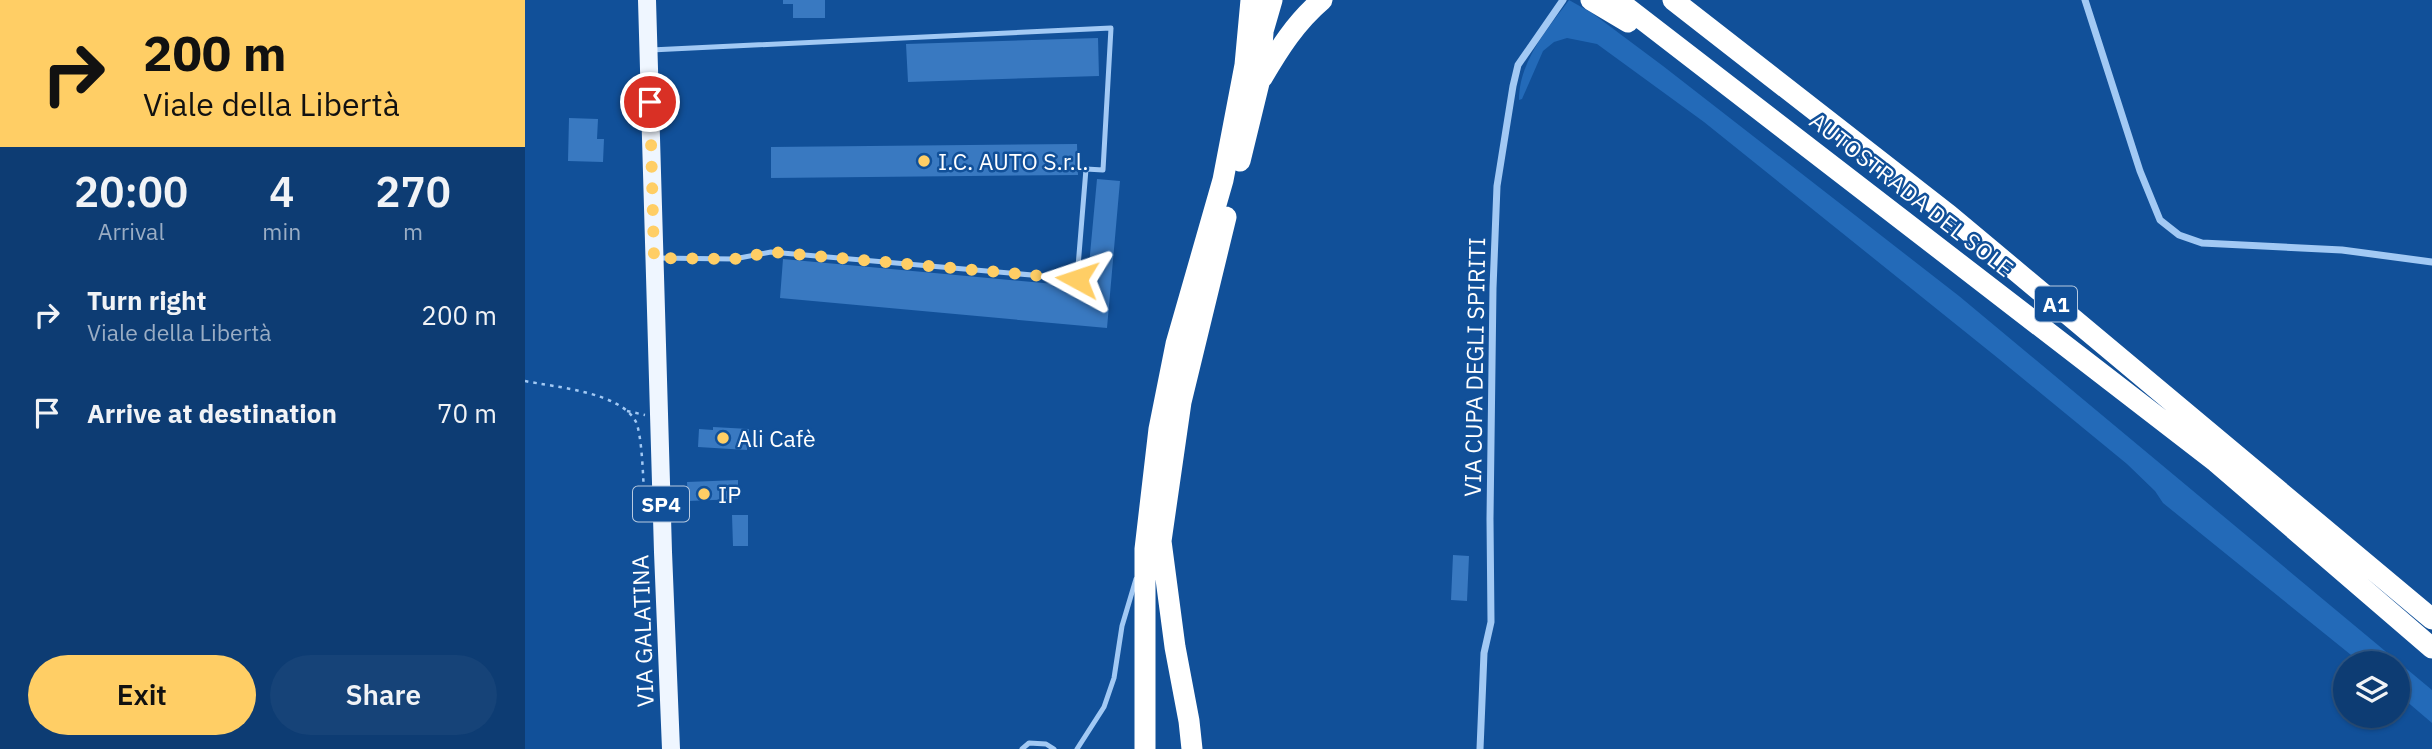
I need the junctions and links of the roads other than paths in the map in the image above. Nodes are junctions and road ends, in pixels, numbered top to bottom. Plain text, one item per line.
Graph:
1 (647, 0) edge
2 (1251, 0) edge
3 (1272, 0) edge
4 (1322, 0) edge
5 (1563, 0) edge
6 (1591, 0) edge
7 (1617, 0) edge
8 (1673, 0) edge
9 (2085, 0) edge
10 (1263, 33) junction
11 (648, 51) junction
12 (1705, 68) junction
13 (1259, 83) junction
14 (1233, 128) junction
15 (654, 258) junction
16 (2432, 262) edge
17 (1145, 549) junction
18 (2432, 619) edge
19 (2432, 648) edge
20 (671, 749) edge
21 (1022, 749) edge
22 (1054, 749) edge
23 (1077, 749) edge
24 (1145, 749) edge
25 (1192, 749) edge
26 (1480, 749) edge

1 - 11 main road, SP4
2 - 14 highway
3 - 10 highway
4 - 13 highway
5 - 26 street, VIA CUPA DEGLI SPIRITI
6 - 12 highway
7 - 12 highway, AUTOSTRADA DEL SOLE / A1
8 - 18 highway, AUTOSTRADA DEL SOLE / A1
9 - 16 street
10 - 13 highway
10 - 14 highway
11 - 15 main road, SP4
11 - 15 lane
12 - 19 highway, AUTOSTRADA DEL SOLE / A1
13 - 25 highway
14 - 17 highway
15 - 20 main road, VIA GALATINA / SP4
17 - 23 lane
17 - 24 highway
21 - 22 lane

